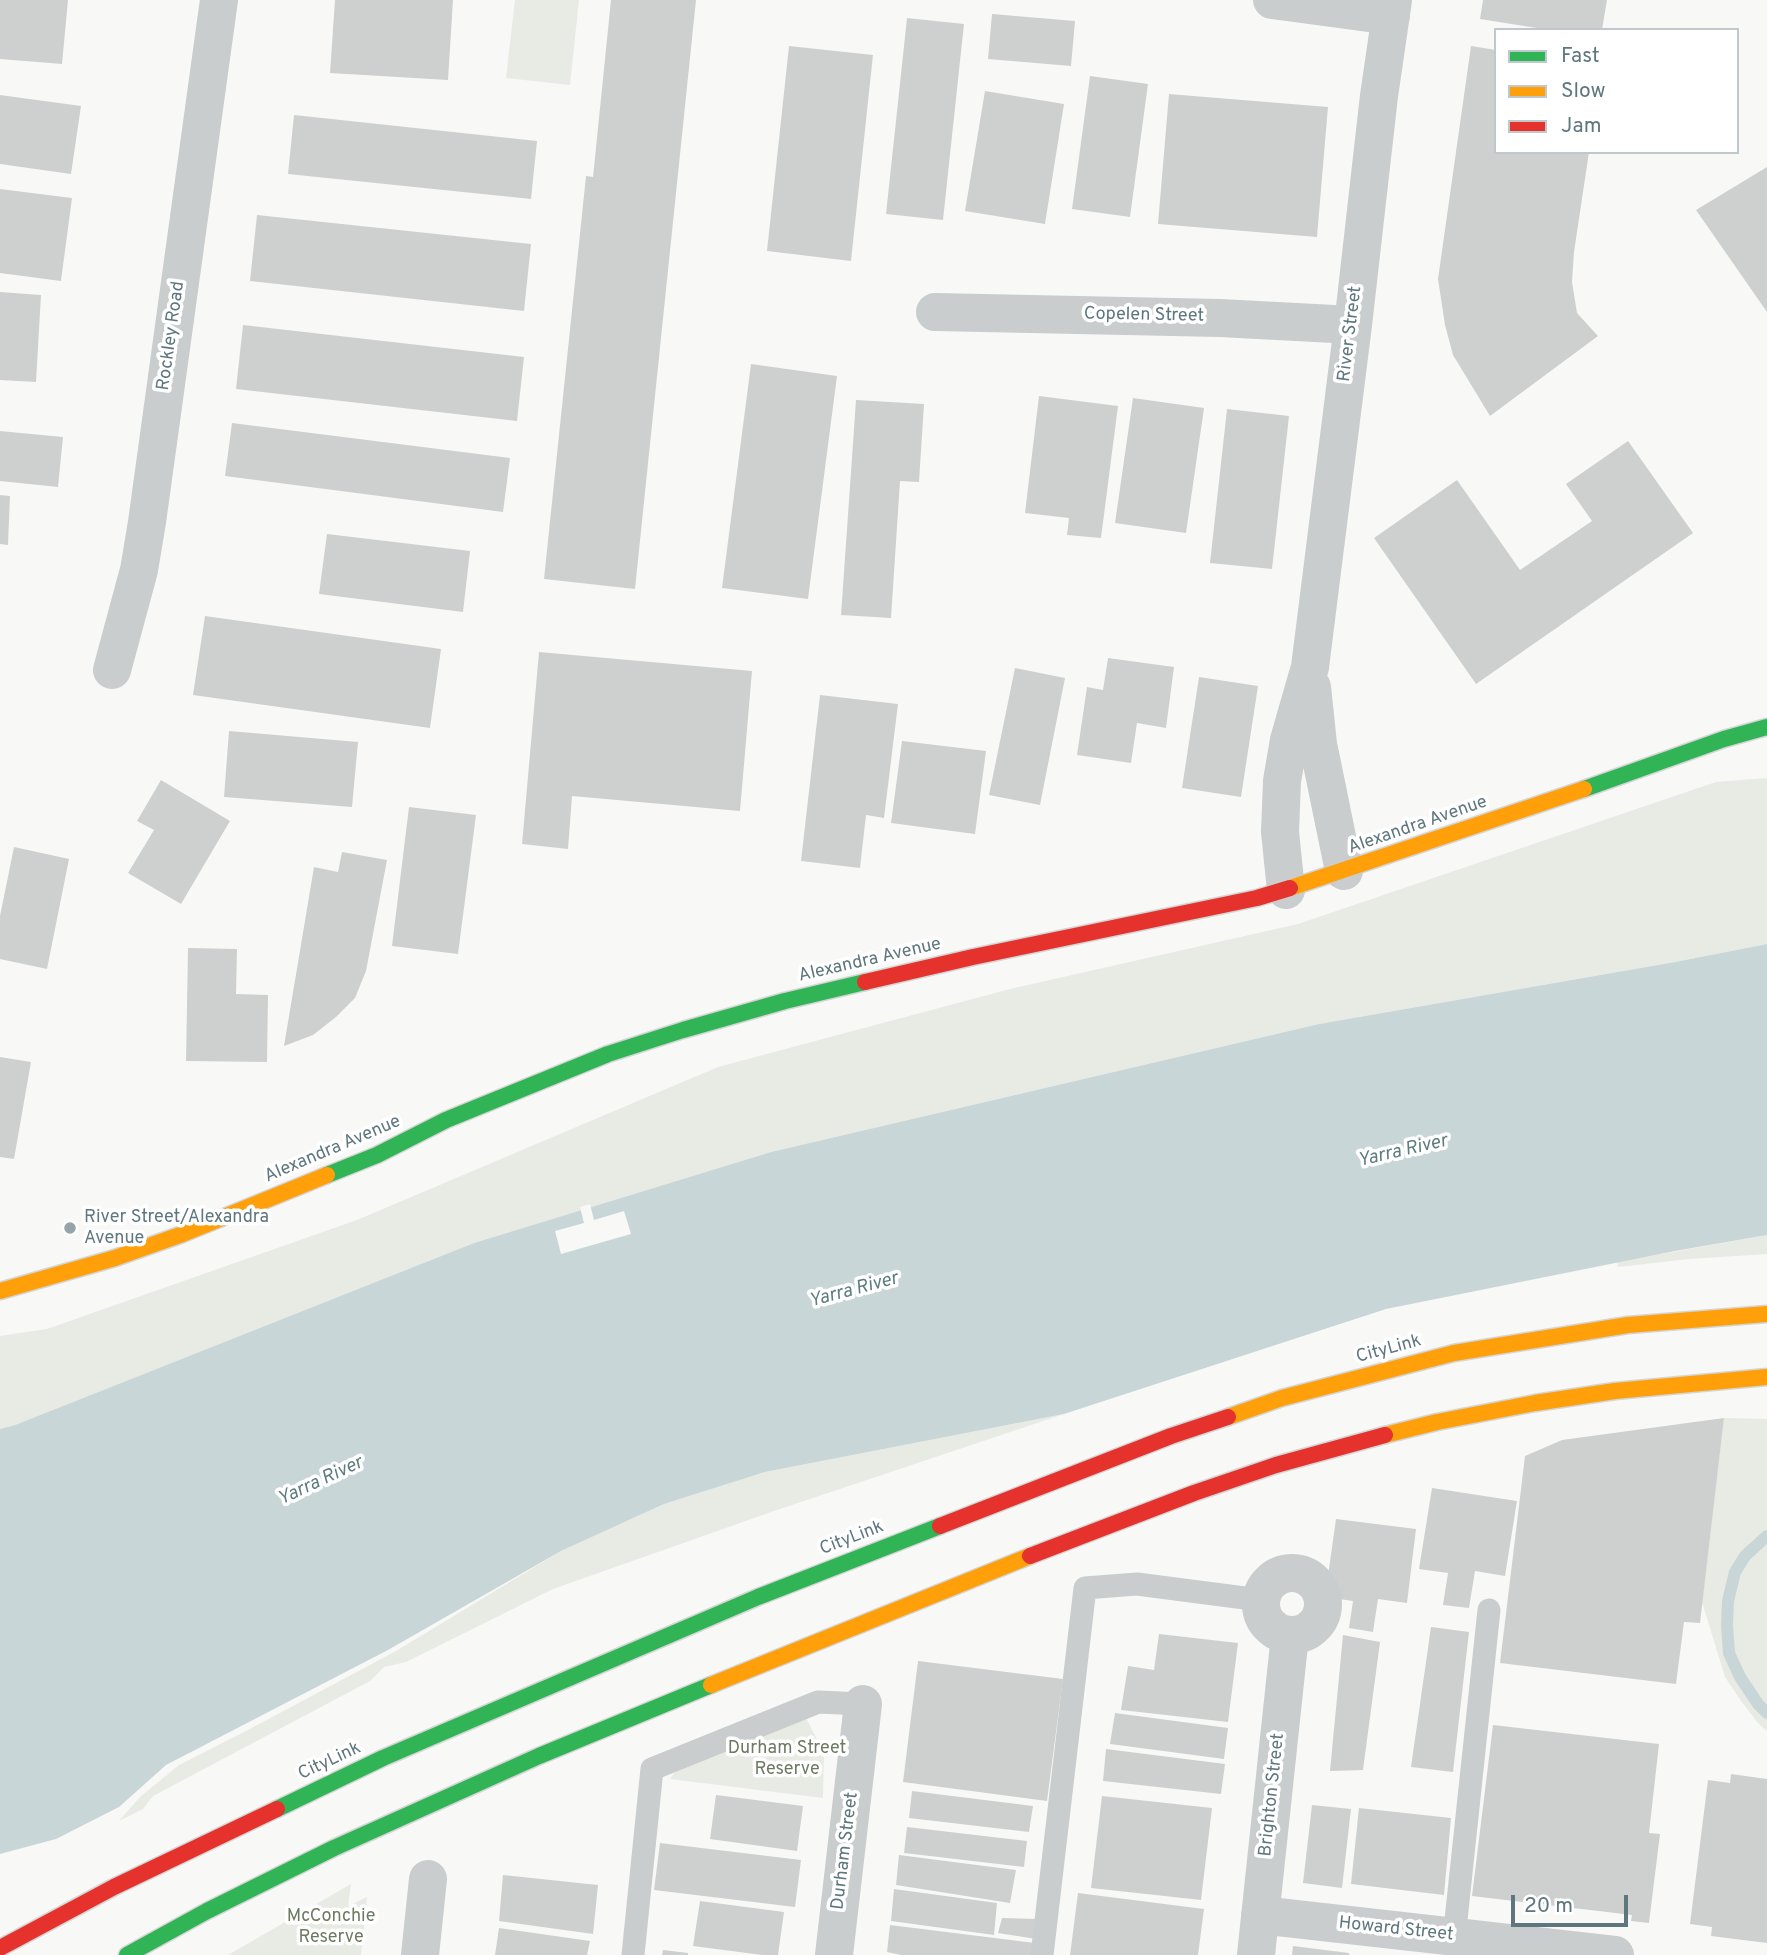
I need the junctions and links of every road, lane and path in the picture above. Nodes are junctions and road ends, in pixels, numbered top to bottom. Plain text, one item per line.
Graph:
1 (219, 0) edge
2 (1272, 0) edge
3 (1392, 8) edge
4 (935, 312) dead end
5 (1353, 325) junction
6 (1310, 667) junction
7 (112, 670) dead end
8 (1767, 727) edge
9 (1344, 871) junction
10 (1286, 890) junction
11 (0, 1291) edge
12 (1767, 1314) edge
13 (1767, 1377) edge
14 (1260, 1600) junction
15 (1489, 1610) dead end
16 (1290, 1635) junction
17 (863, 1704) joint
18 (428, 1879) dead end
19 (1260, 1915) junction
20 (1453, 1946) edge
21 (0, 1948) edge
22 (127, 1955) edge
23 (420, 1955) edge
24 (634, 1955) edge
25 (834, 1955) edge
26 (1042, 1955) edge
27 (1256, 1955) edge
28 (1615, 1955) edge

1 - 7 street, Rockley Road
2 - 3 street
3 - 5 street, River Street
4 - 5 street, Copelen Street
5 - 6 street, River Street
6 - 9 street, River Street
6 - 10 street, River Street
8 - 9 main road, Alexandra Avenue
9 - 10 main road, Alexandra Avenue
10 - 11 main road, Alexandra Avenue
12 - 21 main road, CityLink
13 - 22 main road
14 - 16 street
14 - 16 street
14 - 26 lane
15 - 20 lane
16 - 19 street, Brighton Street
17 - 24 lane
17 - 25 street, Durham Street
18 - 23 street
19 - 20 street, Howard Street
19 - 27 street, Brighton Street
20 - 28 street, Howard Street

